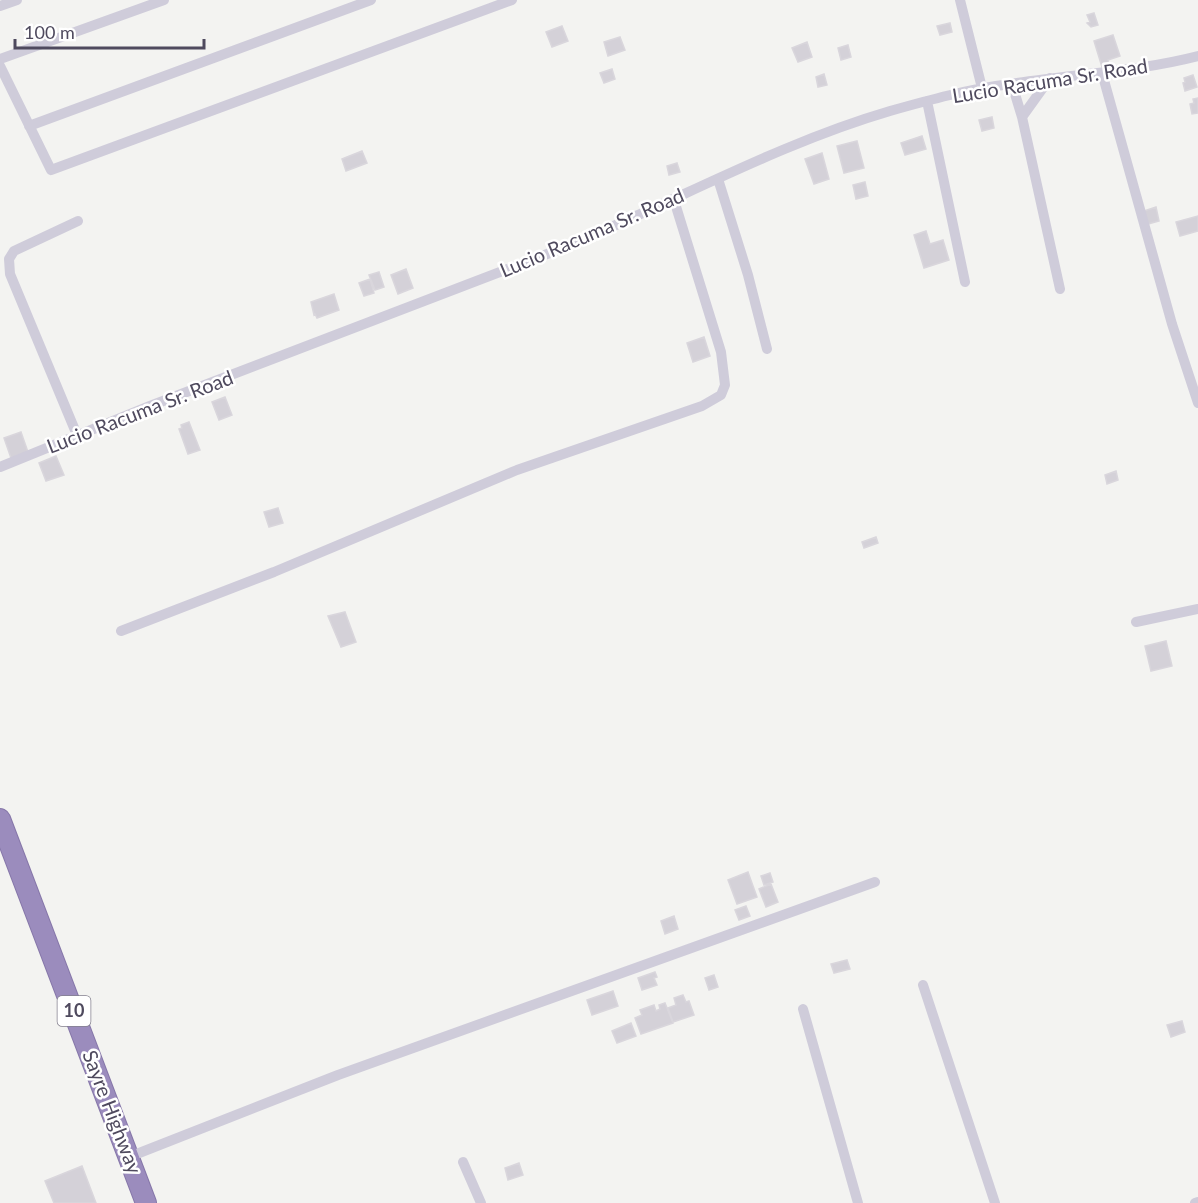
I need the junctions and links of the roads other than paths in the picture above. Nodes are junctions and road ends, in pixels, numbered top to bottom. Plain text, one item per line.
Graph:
1 (17, 0) edge
2 (164, 0) edge
3 (371, 0) edge
4 (512, 0) edge
5 (960, 0) edge
6 (0, 6) edge
7 (1198, 56) edge
8 (0, 59) edge
9 (0, 66) edge
10 (1102, 74) junction
11 (1050, 78) junction
12 (1008, 84) junction
13 (982, 88) junction
14 (927, 101) junction
15 (1022, 117) junction
16 (29, 126) junction
17 (718, 179) junction
18 (674, 200) junction
19 (78, 221) dead end
20 (965, 282) dead end
21 (1060, 289) dead end
22 (767, 349) dead end
23 (1198, 403) edge
24 (77, 435) junction
25 (0, 467) edge
26 (1198, 609) edge
27 (1136, 622) dead end
28 (121, 631) dead end
29 (0, 819) edge
30 (875, 882) dead end
31 (923, 985) dead end
32 (803, 1009) dead end
33 (129, 1157) junction
34 (463, 1162) dead end
35 (146, 1203) edge
36 (481, 1203) edge
37 (858, 1203) edge
38 (995, 1203) edge

1 - 6 street
2 - 8 street
3 - 16 street
4 - 16 street
5 - 13 street
7 - 10 street, Lucio Racuma Sr. Road
9 - 16 street
10 - 11 street, Lucio Racuma Sr. Road
10 - 23 street
11 - 12 street, Lucio Racuma Sr. Road
11 - 15 street
12 - 13 street, Lucio Racuma Sr. Road
12 - 15 street
13 - 14 street, Lucio Racuma Sr. Road
14 - 17 street, Lucio Racuma Sr. Road
14 - 20 street
15 - 21 street
17 - 18 street, Lucio Racuma Sr. Road
17 - 22 street
18 - 24 street, Lucio Racuma Sr. Road
18 - 28 street
19 - 24 street
24 - 25 street, Lucio Racuma Sr. Road
26 - 27 street
29 - 33 highway, Sayre Highway / 10
30 - 33 street
31 - 38 street
32 - 37 street
33 - 35 highway, Sayre Highway / 10
34 - 36 street

